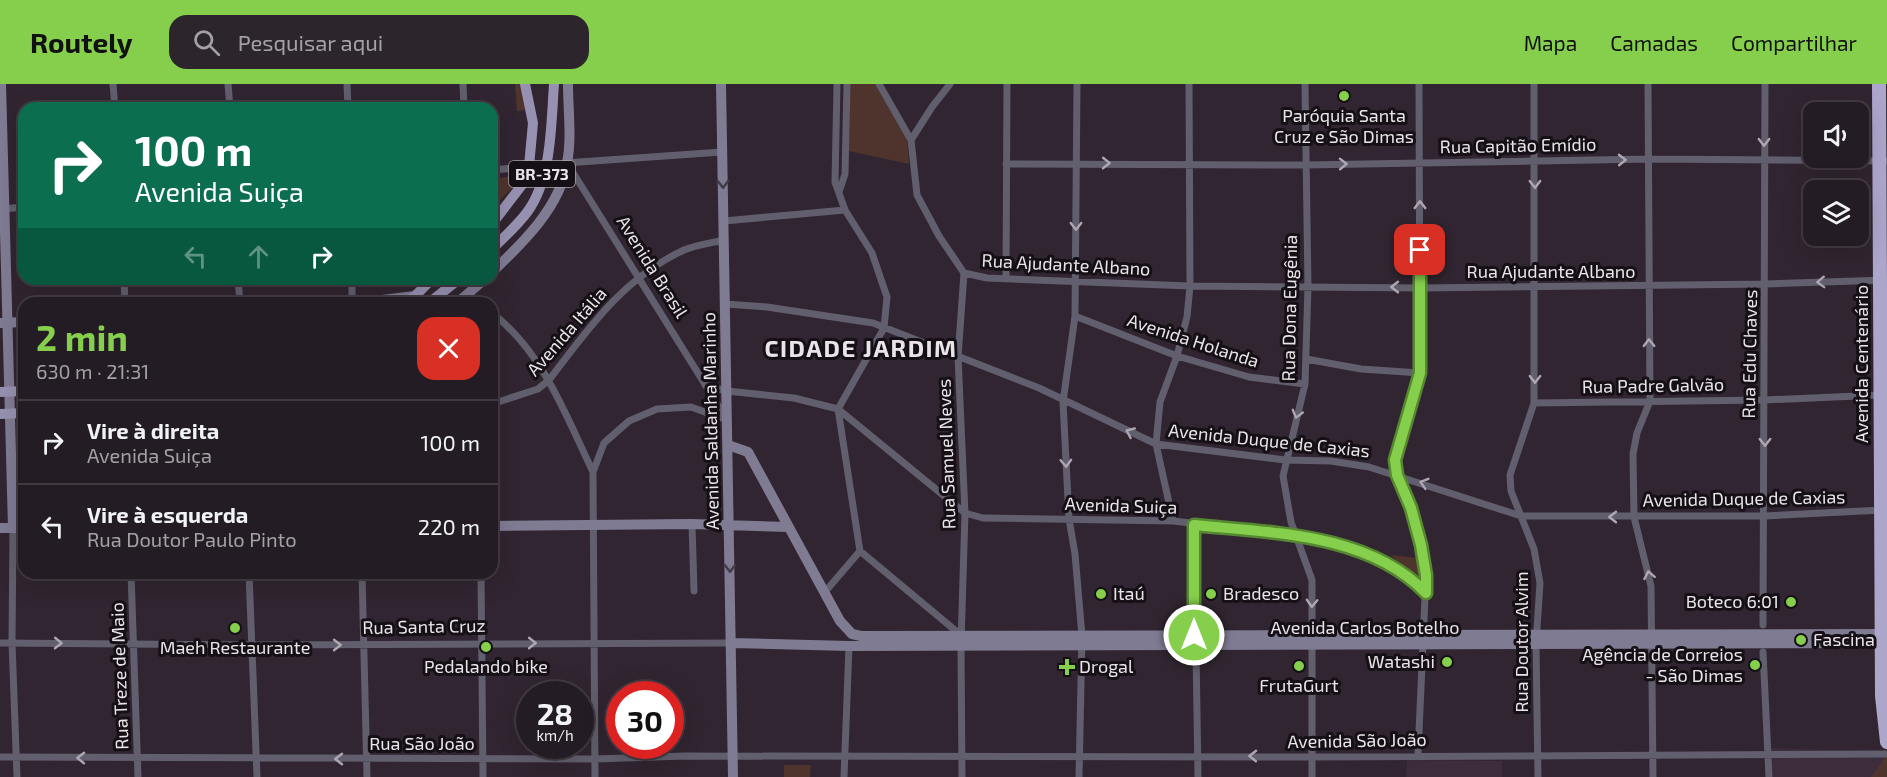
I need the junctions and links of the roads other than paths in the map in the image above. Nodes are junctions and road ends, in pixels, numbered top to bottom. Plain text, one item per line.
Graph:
1 (1, 84) edge
2 (113, 84) edge
3 (228, 84) edge
4 (347, 84) edge
5 (463, 84) edge
6 (525, 84) edge
7 (554, 84) edge
8 (568, 84) edge
9 (721, 84) edge
10 (837, 84) edge
11 (845, 84) edge
12 (879, 84) edge
13 (950, 84) edge
14 (1007, 84) edge
15 (1077, 84) edge
16 (1189, 84) edge
17 (1305, 84) edge
18 (1419, 84) edge
19 (1534, 84) edge
20 (1648, 84) edge
21 (1765, 84) edge
22 (1879, 84) edge
23 (1, 101) edge
24 (114, 102) edge
25 (230, 102) edge
26 (348, 102) edge
27 (464, 102) edge
28 (911, 140) junction
29 (722, 152) junction
30 (1648, 159) junction
31 (1534, 161) junction
32 (1764, 161) junction
33 (1883, 161) edge
34 (562, 163) junction
35 (1076, 163) junction
36 (1419, 163) junction
37 (1006, 164) junction
38 (1190, 165) junction
39 (1305, 165) junction
40 (498, 169) edge
41 (839, 192) junction
42 (18, 208) edge
43 (2, 209) edge
44 (845, 210) junction
45 (498, 216) edge
46 (724, 221) junction
47 (724, 240) junction
48 (498, 242) edge
49 (498, 266) edge
50 (964, 273) junction
51 (638, 276) junction
52 (1006, 278) junction
53 (1076, 280) junction
54 (1883, 280) edge
55 (1766, 284) junction
56 (426, 285) edge
57 (452, 285) edge
58 (479, 285) edge
59 (1190, 286) junction
60 (1650, 286) junction
61 (1308, 287) junction
62 (1536, 287) junction
63 (1421, 288) junction
64 (468, 295) junction
65 (415, 296) joint
66 (407, 297) edge
67 (436, 297) edge
68 (465, 297) edge
69 (471, 297) edge
70 (725, 304) junction
71 (1075, 316) junction
72 (498, 317) edge
73 (18, 322) edge
74 (3, 323) edge
75 (884, 328) junction
76 (1177, 356) junction
77 (958, 357) junction
78 (1306, 359) junction
79 (1420, 373) junction
80 (549, 381) junction
81 (1305, 384) junction
82 (705, 385) junction
83 (727, 391) junction
84 (6, 392) edge
85 (1880, 395) junction
86 (1650, 400) junction
87 (1765, 400) junction
88 (498, 402) edge
89 (1063, 402) junction
90 (1534, 402) junction
91 (838, 409) junction
92 (0, 414) edge
93 (12, 414) junction
94 (18, 414) edge
95 (727, 420) junction
96 (1156, 444) junction
97 (728, 445) junction
98 (1285, 460) junction
99 (593, 472) junction
100 (1397, 475) junction
101 (1882, 510) junction
102 (18, 512) edge
103 (965, 513) junction
104 (1521, 516) junction
105 (1765, 516) junction
106 (1634, 517) junction
107 (1069, 519) junction
108 (1173, 521) junction
109 (692, 524) junction
110 (594, 525) junction
111 (729, 525) junction
112 (1194, 525) junction
113 (498, 526) edge
114 (788, 527) junction
115 (0, 528) edge
116 (18, 528) edge
117 (1295, 535) junction
118 (18, 544) edge
119 (860, 551) junction
120 (131, 579) edge
121 (249, 579) edge
122 (362, 579) edge
123 (481, 579) edge
124 (694, 591) dead end
125 (824, 593) junction
126 (1426, 593) junction
127 (1763, 625) dead end
128 (846, 628) junction
129 (866, 637) junction
130 (1884, 637) edge
131 (1422, 638) junction
132 (1537, 639) junction
133 (1651, 639) junction
134 (961, 640) junction
135 (1194, 640) junction
136 (1311, 640) junction
137 (1082, 641) junction
138 (0, 643) edge
139 (12, 643) junction
140 (483, 643) junction
141 (595, 643) junction
142 (731, 643) junction
143 (133, 644) junction
144 (253, 645) junction
145 (363, 645) junction
146 (844, 645) junction
147 (1763, 652) dead end
148 (1886, 741) edge
149 (1418, 754) junction
150 (1871, 754) junction
151 (1887, 754) edge
152 (1537, 755) junction
153 (1768, 755) junction
154 (1079, 756) junction
155 (1197, 756) junction
156 (1652, 756) junction
157 (0, 757) edge
158 (16, 757) junction
159 (733, 757) junction
160 (844, 757) junction
161 (962, 757) junction
162 (1312, 757) junction
163 (138, 759) junction
164 (257, 759) junction
165 (366, 759) junction
166 (483, 759) junction
167 (595, 759) junction
168 (17, 777) edge
169 (138, 777) edge
170 (257, 777) edge
171 (367, 777) edge
172 (483, 777) edge
173 (595, 777) edge
174 (733, 777) edge
175 (739, 777) edge
176 (844, 777) edge
177 (962, 777) edge
178 (1079, 777) edge
179 (1198, 777) edge
180 (1312, 777) edge
181 (1538, 777) edge
182 (1653, 777) edge
183 (1769, 777) edge

1 - 23 main road
2 - 24 street
3 - 25 street
4 - 26 street
5 - 27 street
6 - 45 main road, BR-373
7 - 48 main road, BR-373
8 - 34 main road
9 - 29 main road, Avenida Saldanha Marinho
10 - 11 street
10 - 41 street
11 - 41 street
12 - 28 street
13 - 28 street
14 - 37 street
15 - 35 street
16 - 38 street
17 - 39 street, Rua Dona Eugênia
18 - 36 street
19 - 31 street, Rua Doutor Alvim
20 - 30 street
21 -> 32 street, Rua Edu Chaves
22 - 33 highway, Avenida Centenário
23 - 43 main road
28 - 50 street
29 - 34 street
29 -> 46 main road, Avenida Saldanha Marinho
31 -> 30 street, Rua Capitão Emídio
30 - 32 street, Rua Capitão Emídio
30 - 60 street
31 - 36 street, Rua Capitão Emídio
31 -> 62 street, Rua Doutor Alvim
32 - 33 street, Rua Capitão Emídio
32 - 55 street, Rua Edu Chaves
33 - 54 highway, Avenida Centenário
34 - 40 street, bridge
34 - 49 main road
34 - 51 street, Avenida Brasil
35 - 37 street, Rua Capitão Emídio
35 -> 38 street, Rua Capitão Emídio
35 -> 53 street
39 -> 36 street, Rua Capitão Emídio
63 -> 36 street
37 - 52 street
38 - 39 street, Rua Capitão Emídio
38 - 59 street
39 - 61 street, Rua Dona Eugênia
41 - 44 street
42 - 43 street
43 - 74 main road
44 - 46 street
44 - 75 street
46 - 47 main road, Avenida Saldanha Marinho
47 - 51 street, Avenida Itália
47 - 70 main road, Avenida Saldanha Marinho
50 - 52 street, Rua Ajudante Albano
50 - 77 street, Rua Samuel Neves
51 - 80 street, Avenida Itália
51 - 82 street, Avenida Brasil
52 - 53 street, Rua Ajudante Albano
53 - 59 street, Rua Ajudante Albano
53 - 71 street
54 -> 55 street, Rua Ajudante Albano
54 - 85 highway, Avenida Centenário
55 - 60 street, Rua Ajudante Albano
55 - 87 street, Rua Edu Chaves
56 - 65 main road
57 - 67 main road
58 - 64 main road
59 - 61 street, Rua Ajudante Albano
59 - 76 street
60 - 62 street, Rua Ajudante Albano
86 -> 60 street
63 -> 61 street, Rua Ajudante Albano
61 - 78 street, Rua Dona Eugênia
62 - 63 street, Rua Ajudante Albano
62 -> 90 street, Rua Doutor Alvim
63 - 79 street
64 - 68 main road
64 - 69 street
65 - 66 main road
70 - 75 street, Avenida Duque de Caxias
70 - 83 main road, Avenida Saldanha Marinho
71 - 76 street, Avenida Holanda
71 - 89 street
72 - 80 street
73 - 74 main road
74 - 84 main road
75 - 77 street, Avenida Duque de Caxias
75 - 91 street
76 - 81 street, Avenida Holanda
76 - 96 street
77 - 89 street, Avenida Duque de Caxias
77 - 103 street, Rua Samuel Neves
78 - 79 street
78 - 81 street, Rua Dona Eugênia
79 - 100 street
80 - 88 street, Avenida Itália
80 - 99 street
81 -> 98 street, Rua Dona Eugênia
82 - 83 street
82 - 95 street, Avenida Brasil
83 - 91 street
83 - 95 main road, Avenida Saldanha Marinho
84 - 93 main road
85 - 87 street, Rua Padre Galvão
85 - 101 highway, Avenida Centenário
86 - 87 street, Rua Padre Galvão
86 - 90 street, Rua Padre Galvão
86 - 106 street
87 -> 105 street, Rua Edu Chaves
96 -> 89 street, Avenida Duque de Caxias
89 -> 107 street
90 - 104 street, Rua Doutor Alvim
91 - 103 street, Avenida Suiça
91 - 119 street
92 - 93 main road
93 - 94 main road
93 - 102 main road
95 - 97 main road, Avenida Saldanha Marinho
95 - 99 street
96 - 98 street, Avenida Duque de Caxias
96 - 108 street
97 - 111 main road, Avenida Saldanha Marinho
97 - 114 main road
98 - 100 street, Avenida Duque de Caxias
98 - 117 street, Rua Dona Eugênia
99 - 110 street
104 -> 100 street, Avenida Duque de Caxias
100 - 126 street
101 - 105 street, Avenida Duque de Caxias
101 - 130 highway, Avenida Centenário
103 - 107 street, Avenida Suiça
103 - 134 street, Rua Samuel Neves
106 -> 104 street, Avenida Duque de Caxias
104 - 132 street, Rua Doutor Alvim
105 - 106 street, Avenida Duque de Caxias
105 - 127 street, Rua Edu Chaves
133 -> 106 street
107 - 108 street, Avenida Suiça
107 - 137 street
108 - 112 street, Avenida Suiça
109 - 110 main road
109 - 111 main road
109 - 124 street
110 - 113 main road
110 - 141 street
111 - 114 main road
111 -> 142 main road, Avenida Saldanha Marinho
112 - 117 street, Avenida Suiça
112 - 135 street
114 - 125 main road
115 - 116 main road
117 - 126 street, Avenida Suiça
117 -> 136 street, Rua Dona Eugênia
118 - 139 street
119 - 125 street
119 - 134 street
120 - 143 street, Rua Treze de Maio
121 - 144 street
122 - 145 street
123 - 140 street
125 - 128 main road
126 - 131 street
128 - 129 main road
128 - 146 main road
129 - 134 main road, Avenida Carlos Botelho
129 - 146 main road
130 - 133 main road, Avenida Carlos Botelho
130 - 148 highway, Avenida Centenário
131 - 132 main road, Avenida Carlos Botelho
131 - 136 main road, Avenida Carlos Botelho
131 - 149 street
132 - 133 main road, Avenida Carlos Botelho
132 - 152 street, Rua Doutor Alvim
133 - 156 street
134 - 137 main road, Avenida Carlos Botelho
134 - 146 main road, Avenida Carlos Botelho
134 - 161 street, Rua Samuel Neves
135 - 136 main road, Avenida Carlos Botelho
135 - 137 main road, Avenida Carlos Botelho
135 - 155 street
136 - 162 street, Rua Dona Eugênia
137 - 154 street
138 - 139 street, Rua Santa Cruz
139 -> 143 street, Rua Santa Cruz
139 - 158 street
140 -> 141 street, Rua Santa Cruz
140 - 145 street, Rua Santa Cruz
140 - 166 street
141 - 142 street, Rua Santa Cruz
141 - 167 street
142 - 146 main road, Rua Santa Cruz
142 - 159 main road, Avenida Saldanha Marinho
143 - 144 street, Rua Santa Cruz
143 - 163 street, Rua Treze de Maio
144 -> 145 street, Rua Santa Cruz
144 - 164 street
145 - 165 street
146 - 160 street
147 - 153 street
148 - 150 street
149 - 152 street, Avenida São João
149 - 162 street, Avenida São João
150 - 151 street, Avenida São João
150 - 153 street, Avenida São João
152 - 156 street, Avenida São João
152 - 181 street, Rua Doutor Alvim
153 - 156 street, Avenida São João
153 - 183 street
154 - 155 street, Avenida São João
154 - 161 street, Avenida São João
154 - 178 street
162 -> 155 street, Avenida São João
155 - 179 street
156 - 182 street
157 - 158 street, Rua São João
163 -> 158 street, Rua São João
158 - 168 street
159 - 160 street, Rua São João
159 - 167 street, Rua São João
159 - 174 main road, Avenida Saldanha Marinho
159 - 175 main road, Avenida Saldanha Marinho
160 - 161 street, Avenida São João
160 - 176 street
161 - 177 street, Rua Samuel Neves
162 - 180 street, Rua Dona Eugênia
163 - 164 street, Rua São João
163 - 169 street, Rua Treze de Maio
165 -> 164 street, Rua São João
164 - 170 street
165 - 166 street, Rua São João
165 - 171 street
166 - 167 street, Rua São João
166 - 172 street
167 - 173 street

